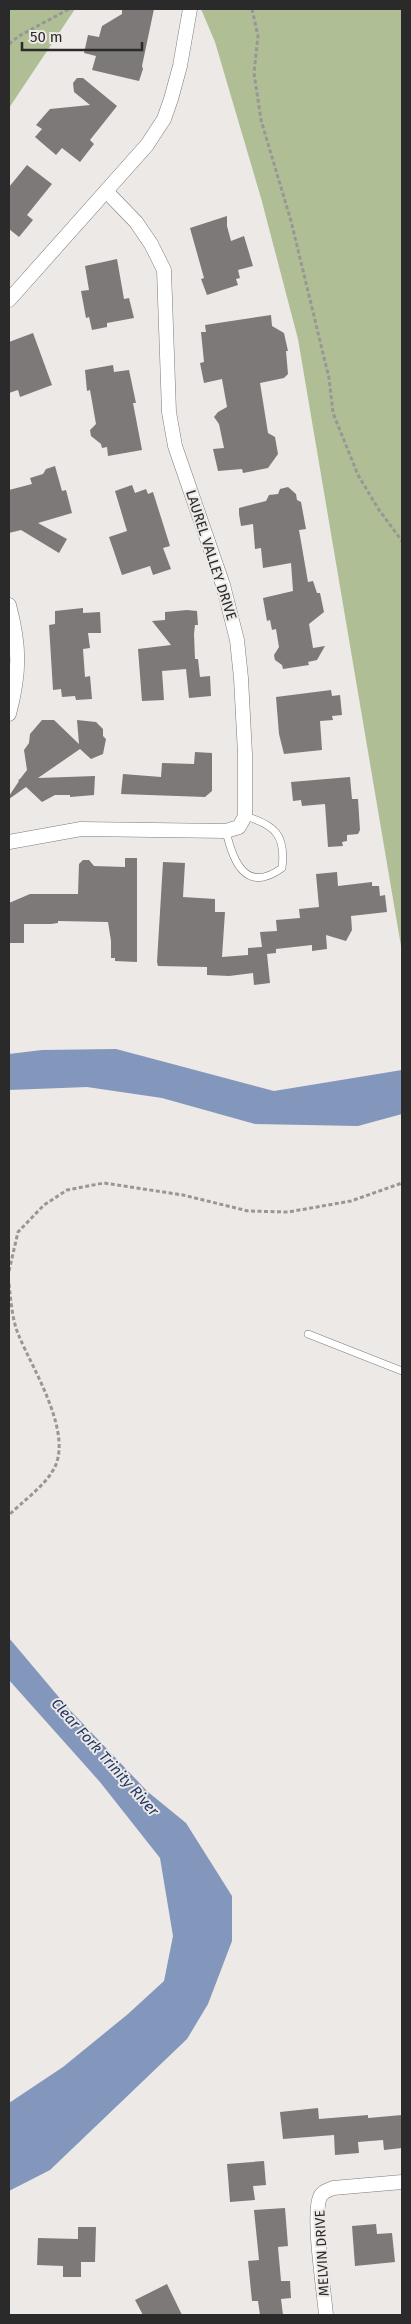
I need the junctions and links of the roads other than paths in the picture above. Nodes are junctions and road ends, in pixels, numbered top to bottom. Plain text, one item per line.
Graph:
1 (190, 9) edge
2 (106, 191) junction
3 (9, 300) edge
4 (9, 605) edge
5 (9, 714) edge
6 (245, 816) junction
7 (226, 831) junction
8 (9, 842) edge
9 (308, 1334) dead end
10 (402, 1371) edge
11 (402, 2182) edge
12 (326, 2315) edge

1 - 2 street
2 - 3 street
2 - 6 street, LAUREL VALLEY DRIVE
4 - 5 street
6 - 7 street
6 - 7 lane
7 - 8 street
9 - 10 lane
11 - 12 street, MELVIN DRIVE

